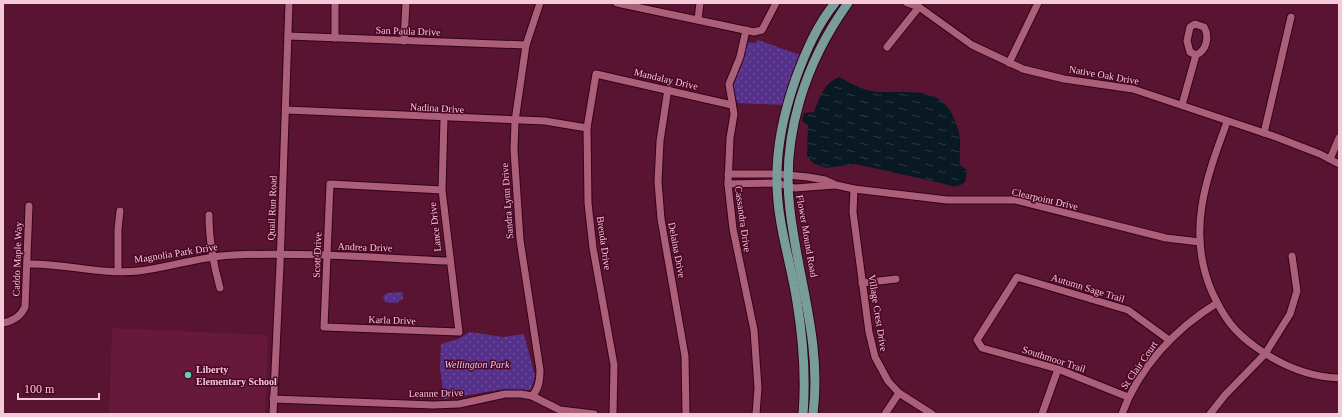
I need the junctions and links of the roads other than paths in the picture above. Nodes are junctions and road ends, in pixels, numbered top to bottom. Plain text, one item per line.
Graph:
1 (289, 3) edge
2 (335, 3) edge
3 (406, 3) edge
4 (540, 3) edge
5 (617, 3) edge
6 (700, 3) edge
7 (776, 3) edge
8 (835, 3) edge
9 (848, 3) edge
10 (907, 3) edge
11 (1038, 3) edge
12 (626, 4) edge
13 (919, 5) edge
14 (1291, 17) dead end
15 (698, 19) junction
16 (746, 30) junction
17 (288, 36) junction
18 (334, 38) junction
19 (404, 41) junction
20 (526, 45) junction
21 (887, 47) dead end
22 (1196, 55) dead end
23 (1009, 63) junction
24 (596, 74) joint
25 (668, 89) junction
26 (732, 105) junction
27 (1182, 105) junction
28 (286, 110) junction
29 (444, 118) junction
30 (515, 121) junction
31 (1227, 122) junction
32 (587, 128) junction
33 (1264, 133) junction
34 (1339, 138) edge
35 (1330, 160) junction
36 (1339, 164) edge
37 (728, 174) junction
38 (788, 175) junction
39 (777, 179) junction
40 (728, 184) junction
41 (836, 185) junction
42 (788, 187) junction
43 (854, 189) junction
44 (442, 190) junction
45 (29, 206) dead end
46 (120, 212) dead end
47 (209, 215) dead end
48 (1200, 242) junction
49 (281, 254) junction
50 (327, 256) junction
51 (1292, 256) dead end
52 (211, 257) junction
53 (450, 261) junction
54 (27, 264) junction
55 (118, 271) junction
56 (1017, 277) joint
57 (896, 279) dead end
58 (862, 283) junction
59 (220, 288) dead end
60 (1217, 302) junction
61 (3, 323) edge
62 (324, 327) joint
63 (459, 332) joint
64 (1169, 340) junction
65 (1265, 354) junction
66 (1058, 369) junction
67 (1339, 378) edge
68 (899, 393) junction
69 (532, 396) junction
70 (1128, 396) junction
71 (274, 399) junction
72 (273, 414) edge
73 (594, 414) edge
74 (613, 414) edge
75 (686, 414) edge
76 (756, 414) edge
77 (803, 414) edge
78 (813, 414) edge
79 (885, 414) edge
80 (932, 414) edge
81 (1042, 414) edge
82 (1122, 414) edge
83 (1210, 414) edge

1 - 17 street, Quail Run Road
2 - 18 street
3 - 19 street
4 - 20 street, Sandra Lynn Drive
5 - 12 street
6 - 15 street
7 - 16 street
8 - 39 main road
9 - 38 main road, Flower Mound Road
10 - 13 street, Native Oak Drive
11 - 23 street
12 - 15 street
13 - 21 street
13 - 23 street, Native Oak Drive
14 - 33 street
15 - 16 street
16 - 26 street, Cassandra Drive
17 - 18 street, San Paula Drive
17 - 28 street, Quail Run Road
18 - 19 street, San Paula Drive
19 - 20 street, San Paula Drive
20 - 30 street, Sandra Lynn Drive
22 - 27 street
23 - 27 street, Native Oak Drive
24 - 25 street, Mandalay Drive
24 - 32 street, Brenda Drive
25 - 26 street, Mandalay Drive
25 - 75 street, Delaina Drive
26 - 37 street, Cassandra Drive
27 - 31 street, Native Oak Drive
28 - 29 street, Nadina Drive
28 - 49 street, Quail Run Road
29 - 30 street, Nadina Drive
29 - 44 street, Lance Drive
30 - 32 street, Nadina Drive
30 - 69 street, Sandra Lynn Drive
31 - 33 street, Native Oak Drive
31 - 48 street
32 - 74 street, Brenda Drive
33 - 35 street, Native Oak Drive
34 - 35 street
35 - 36 street, Native Oak Drive
37 - 39 street, Clearpoint Drive
37 - 40 street, Cassandra Drive
38 - 39 street, Clearpoint Drive
38 - 41 street, Clearpoint Drive
38 - 42 main road, Flower Mound Road
39 - 40 street, Clearpoint Drive
39 - 42 street, Clearpoint Drive
39 - 77 main road
40 - 76 street, Cassandra Drive
41 - 42 street, Clearpoint Drive
41 - 43 street, Clearpoint Drive
42 - 78 main road, Flower Mound Road
43 - 48 street, Clearpoint Drive
43 - 58 street, Village Crest Drive
44 - 50 street, Scott Drive
44 - 53 street, Lance Drive
45 - 54 street, Caddo Maple Way
46 - 55 street
47 - 52 street
48 - 60 street
49 - 50 street, Andrea Drive
49 - 52 street, Magnolia Park Drive
49 - 71 street, Quail Run Road
50 - 53 street, Andrea Drive
50 - 62 street, Scott Drive
51 - 65 street
52 - 55 street, Magnolia Park Drive
52 - 59 street
53 - 63 street, Lance Drive
54 - 55 street, Magnolia Park Drive
54 - 61 street, Caddo Maple Way
56 - 64 street, Autumn Sage Trail
56 - 66 street, Southmoor Trail
57 - 58 street
58 - 68 street, Village Crest Drive
60 - 64 street, St Clair Court
60 - 65 street
62 - 63 street, Karla Drive
64 - 70 street, St Clair Court
65 - 67 street
65 - 83 street
66 - 70 street, Southmoor Trail
66 - 81 street
68 - 79 street
68 - 80 street, Village Crest Drive
69 - 71 street, Leanne Drive
69 - 73 street, Leanne Drive
70 - 82 street, St Clair Court
71 - 72 street, Quail Run Road

